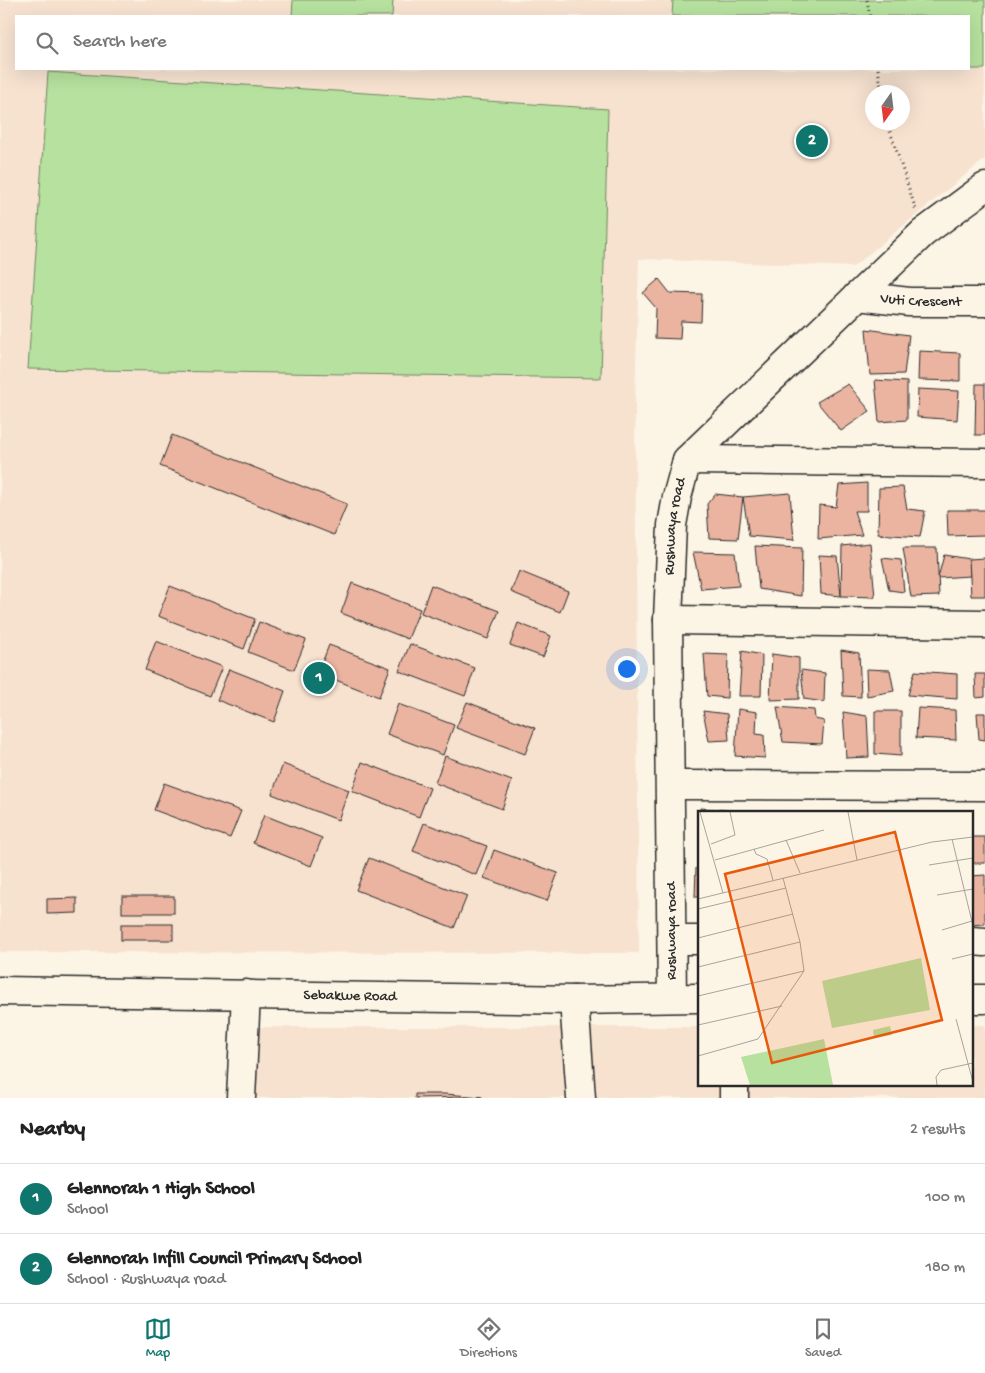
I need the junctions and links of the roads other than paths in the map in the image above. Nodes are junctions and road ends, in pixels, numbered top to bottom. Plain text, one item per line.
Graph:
1 (985, 188) edge
2 (857, 296) junction
3 (985, 302) edge
4 (687, 460) junction
5 (985, 463) edge
6 (668, 620) junction
7 (985, 624) edge
8 (672, 785) junction
9 (985, 786) edge
10 (686, 940) edge
11 (972, 942) edge
12 (985, 942) edge
13 (0, 991) edge
14 (246, 994) junction
15 (686, 998) edge
16 (972, 999) edge
17 (985, 999) edge
18 (574, 1000) junction
19 (241, 1098) edge
20 (581, 1098) edge

1 - 2 street, Rushwaya road
2 - 3 street, Vuti Crescent
2 - 4 street, Rushwaya road
4 - 5 street
4 - 6 street, Rushwaya road
6 - 7 street
6 - 8 street, Rushwaya road
8 - 9 street
8 - 10 street, Rushwaya road
10 - 15 street, Rushwaya road
11 - 12 street
13 - 14 street, Sebakwe Road
14 - 18 street, Sebakwe Road
14 - 19 street
15 - 18 street, Sebakwe Road
16 - 17 street
18 - 20 street

